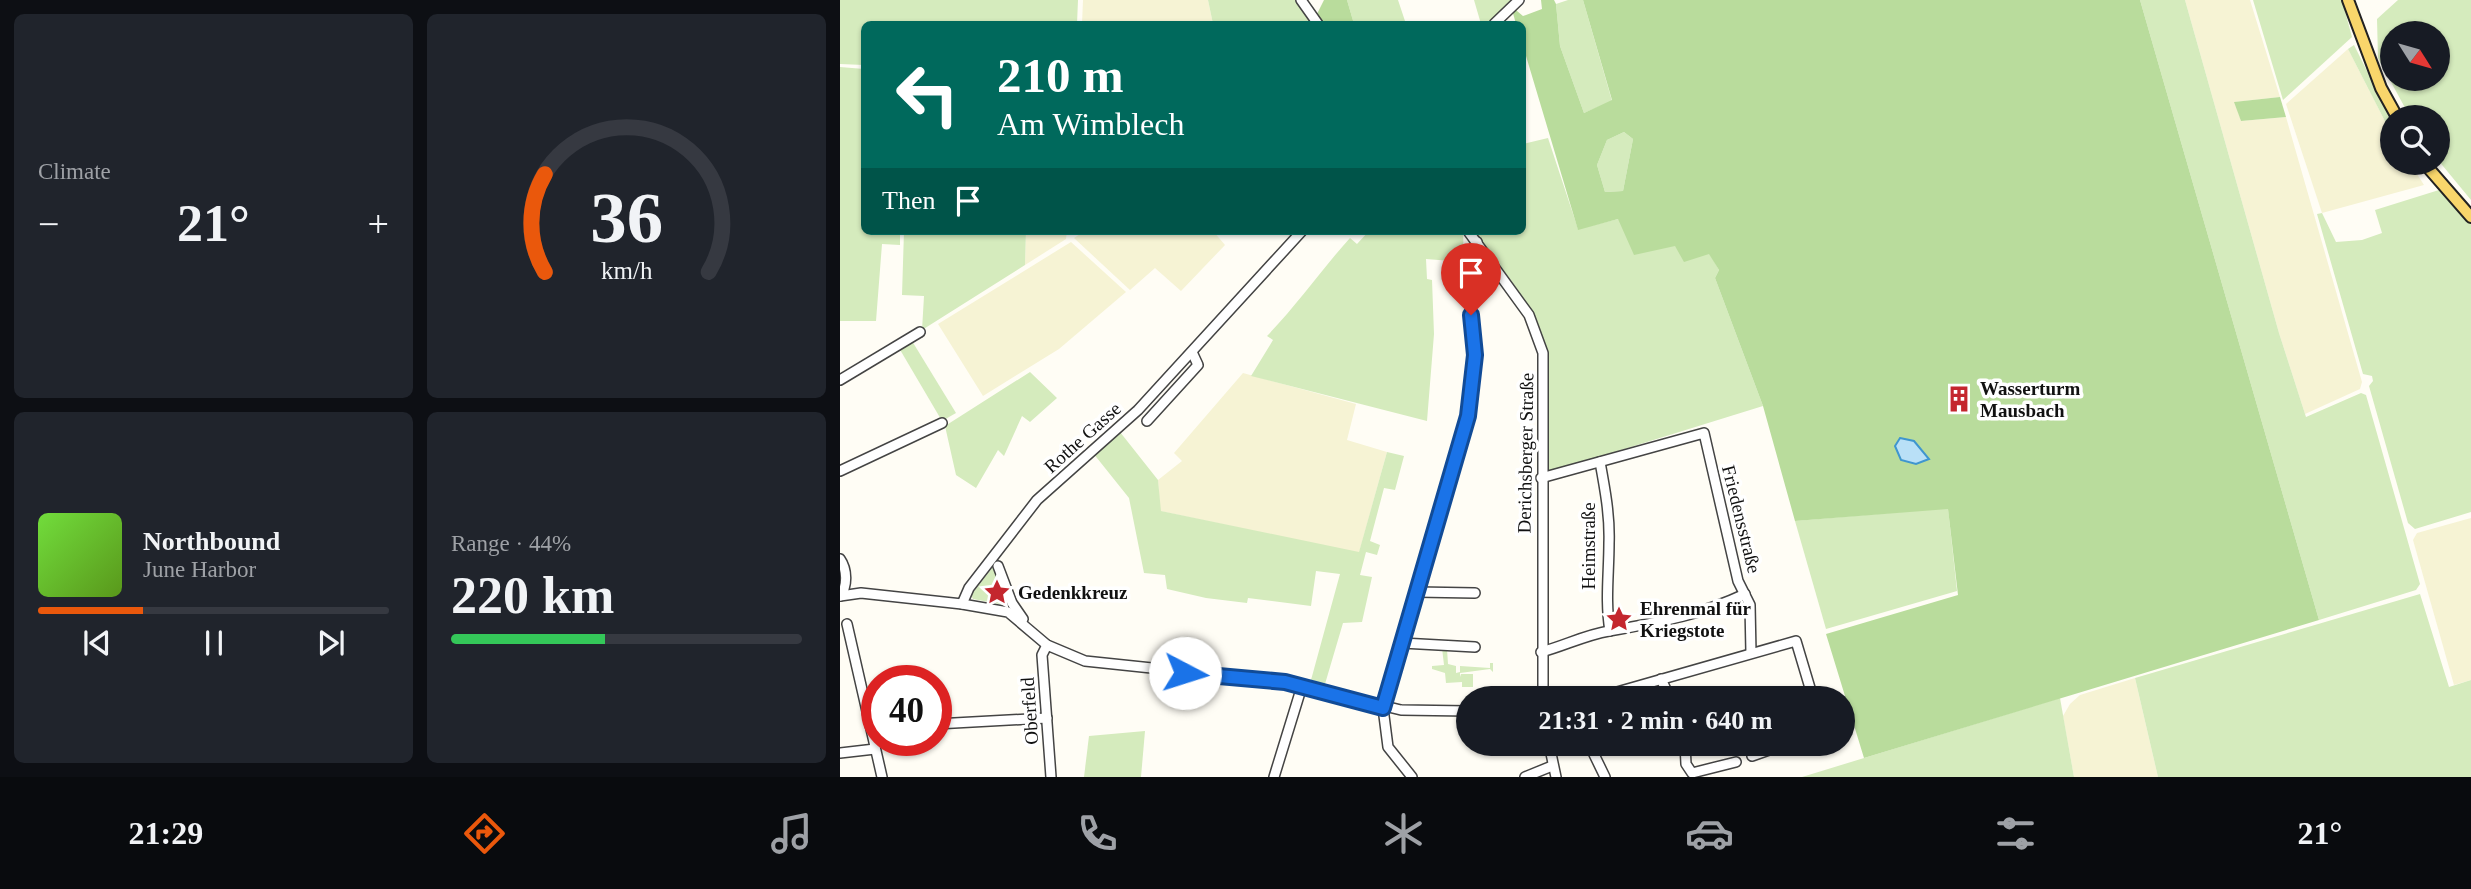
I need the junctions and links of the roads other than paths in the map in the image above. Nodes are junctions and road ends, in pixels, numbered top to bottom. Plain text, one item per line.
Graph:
1 (1301, 0) edge
2 (1519, 0) edge
3 (2348, 0) edge
4 (1316, 21) edge
5 (1497, 21) edge
6 (2390, 105) edge
7 (2434, 175) edge
8 (2471, 217) edge
9 (1298, 235) edge
10 (1471, 235) edge
11 (1477, 242) junction
12 (920, 332) dead end
13 (1192, 352) junction
14 (840, 380) edge
15 (1147, 421) dead end
16 (942, 424) dead end
17 (1600, 462) junction
18 (840, 471) edge
19 (1541, 478) junction
20 (840, 559) edge
21 (993, 565) junction
22 (1417, 592) junction
23 (1475, 593) dead end
24 (1745, 594) junction
25 (840, 596) edge
26 (962, 604) junction
27 (847, 624) dead end
28 (1610, 631) junction
29 (1032, 632) junction
30 (1402, 643) junction
31 (1047, 645) junction
32 (1475, 647) dead end
33 (1541, 652) junction
34 (1751, 653) junction
35 (861, 678) edge
36 (1661, 679) junction
37 (1302, 686) junction
38 (1542, 686) edge
39 (1637, 686) edge
40 (1664, 686) edge
41 (1809, 686) edge
42 (1383, 708) junction
43 (1456, 711) edge
44 (1046, 718) junction
45 (952, 723) edge
46 (861, 751) edge
47 (840, 753) edge
48 (877, 756) edge
49 (1551, 756) edge
50 (1595, 756) edge
51 (1686, 756) edge
52 (1736, 762) dead end
53 (1552, 766) junction
54 (882, 777) edge
55 (1051, 777) edge
56 (1274, 777) edge
57 (1412, 777) edge
58 (1525, 777) edge
59 (1556, 777) edge
60 (1605, 777) edge

1 - 4 street
2 - 5 street
3 - 6 main road
7 - 8 main road
9 - 13 street, Rothe Gasse
10 - 11 street, Derichsberger Straße
11 - 19 street, Derichsberger Straße
11 - 22 street
12 - 14 street
13 - 15 street, Rothe Gasse
13 - 21 street, Rothe Gasse
16 - 18 street
17 - 19 street
17 - 24 street, Friedensstraße
17 - 28 street, Heimstraße
19 - 33 street, Derichsberger Straße
20 - 25 street
21 - 26 street, Rothe Gasse
21 - 29 street
22 - 23 street
22 - 30 street
24 - 28 street
24 - 34 street, Friedensstraße
25 - 26 street
26 - 29 street
27 - 35 street
28 - 33 street
29 - 31 street
30 - 32 street
30 - 42 street
31 - 37 street
31 - 44 street, Oberfeld
33 - 38 street, Derichsberger Straße
34 - 36 street
34 - 41 street
36 - 39 street
36 - 40 street
37 - 42 street
37 - 56 street
42 - 43 street
42 - 57 street
44 - 45 street
44 - 55 street, Oberfeld
46 - 47 street
48 - 54 street
49 - 53 street
50 - 60 street
51 - 52 street
53 - 58 street
53 - 59 street

